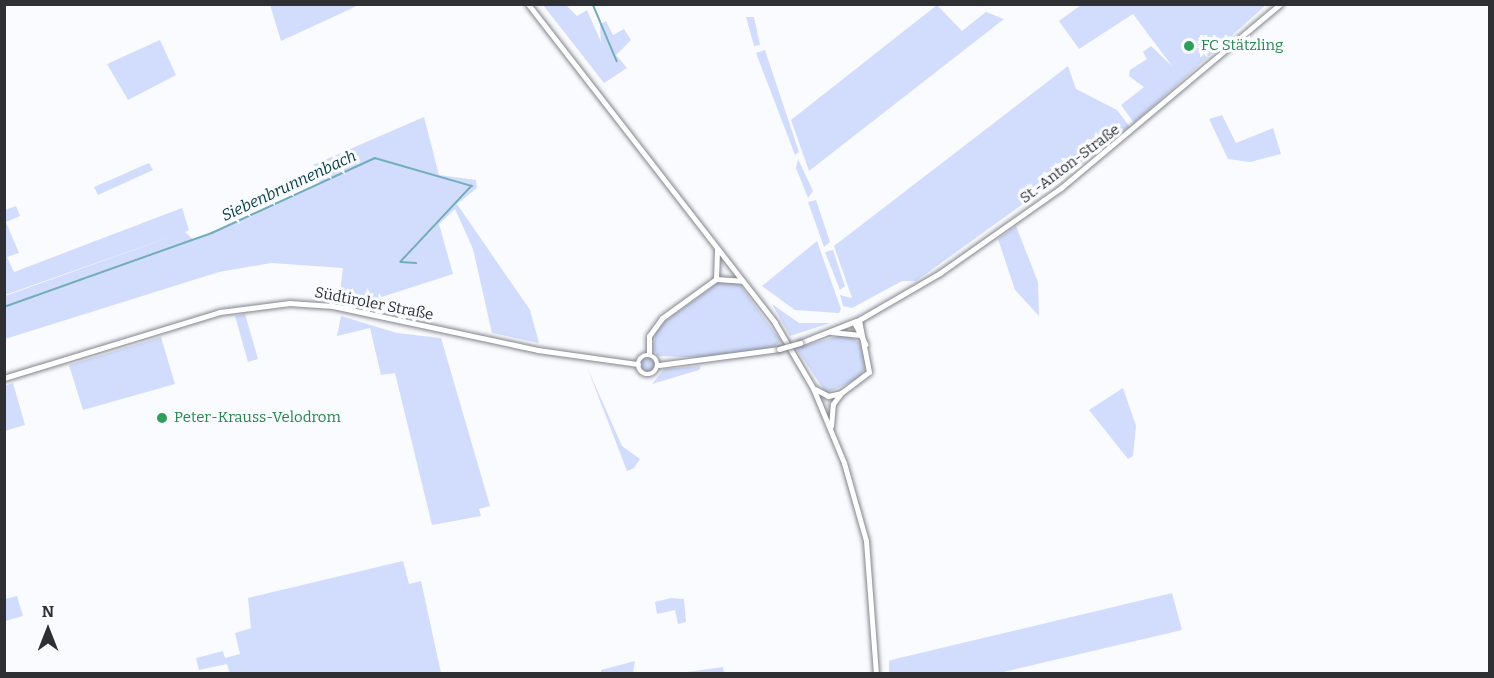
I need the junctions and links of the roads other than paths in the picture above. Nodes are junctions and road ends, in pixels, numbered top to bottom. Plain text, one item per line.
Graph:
1 (528, 4) edge
2 (1280, 4) edge
3 (717, 248) junction
4 (716, 279) junction
5 (744, 281) junction
6 (859, 319) junction
7 (831, 332) junction
8 (859, 335) junction
9 (869, 351) junction
10 (649, 354) junction
11 (638, 364) junction
12 (659, 365) junction
13 (4, 378) edge
14 (813, 388) junction
15 (841, 393) junction
16 (831, 427) junction
17 (876, 674) edge

1 - 3 main road
2 - 6 main road, St.-Anton-Straße
3 - 4 main road
3 - 5 main road
4 - 5 main road
4 - 10 main road
5 - 14 main road
6 - 7 main road, St.-Anton-Straße
6 - 8 main road
6 - 9 main road
7 - 8 main road
7 - 12 main road, St.-Anton-Straße, bridge
8 - 9 main road
9 - 15 main road
10 - 11 main road
10 - 12 main road
11 - 12 main road, Südtiroler Straße
11 - 13 main road, Südtiroler Straße
14 - 15 main road
14 - 16 main road
15 - 16 main road
16 - 17 main road

